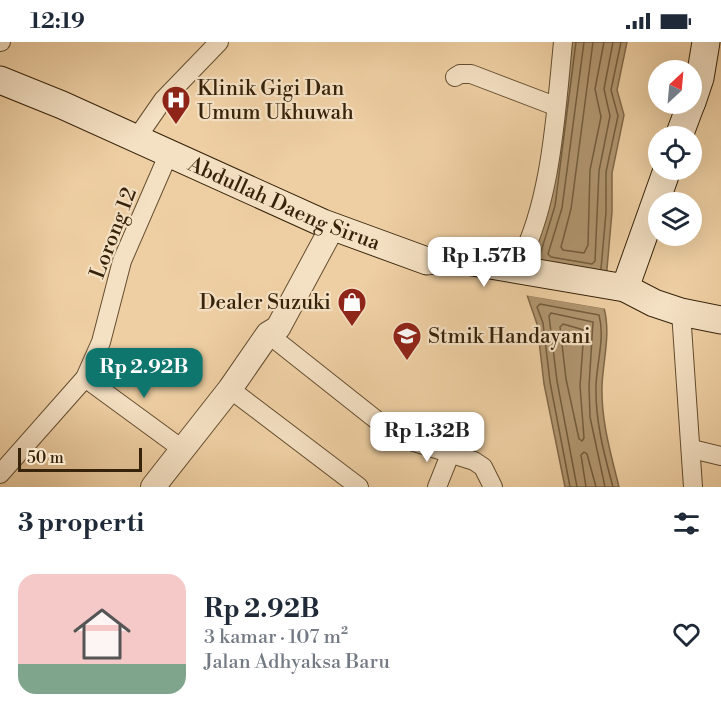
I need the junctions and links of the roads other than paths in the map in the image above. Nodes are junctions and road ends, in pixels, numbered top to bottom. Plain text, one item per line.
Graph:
1 (219, 42) edge
2 (563, 42) edge
3 (706, 42) edge
4 (702, 66) edge
5 (455, 77) dead end
6 (0, 80) edge
7 (555, 106) junction
8 (136, 139) junction
9 (169, 153) junction
10 (663, 180) edge
11 (328, 224) junction
12 (427, 261) junction
13 (514, 271) junction
14 (625, 288) junction
15 (654, 303) junction
16 (681, 312) junction
17 (721, 320) edge
18 (268, 334) junction
19 (85, 378) junction
20 (230, 388) junction
21 (182, 449) junction
22 (692, 449) junction
23 (451, 452) junction
24 (721, 456) edge
25 (0, 474) edge
26 (153, 487) edge
27 (359, 487) edge
28 (437, 487) edge
29 (493, 487) edge
30 (693, 487) edge

1 - 8 street
2 - 7 street
3 - 4 main road
5 - 7 street
6 - 8 main road, Abdullah Daeng Sirua
7 - 13 street
8 - 9 main road, Abdullah Daeng Sirua
9 - 11 main road, Abdullah Daeng Sirua
9 - 19 street, Lorong 12
10 - 14 main road
11 - 12 main road, Abdullah Daeng Sirua
11 - 18 street
12 - 13 main road, Abdullah Daeng Sirua
12 - 15 main road
13 - 14 main road, Abdullah Daeng Sirua
14 - 15 main road, Abdullah Daeng Sirua
15 - 16 main road, Abdullah Daeng Sirua
16 - 17 main road, Abdullah Daeng Sirua
16 - 22 street
18 - 20 street
18 - 23 street
19 - 21 street
19 - 25 street, Lorong 12
20 - 21 street
20 - 27 street
21 - 26 street
22 - 24 street
22 - 30 street
23 - 28 street
23 - 29 street

